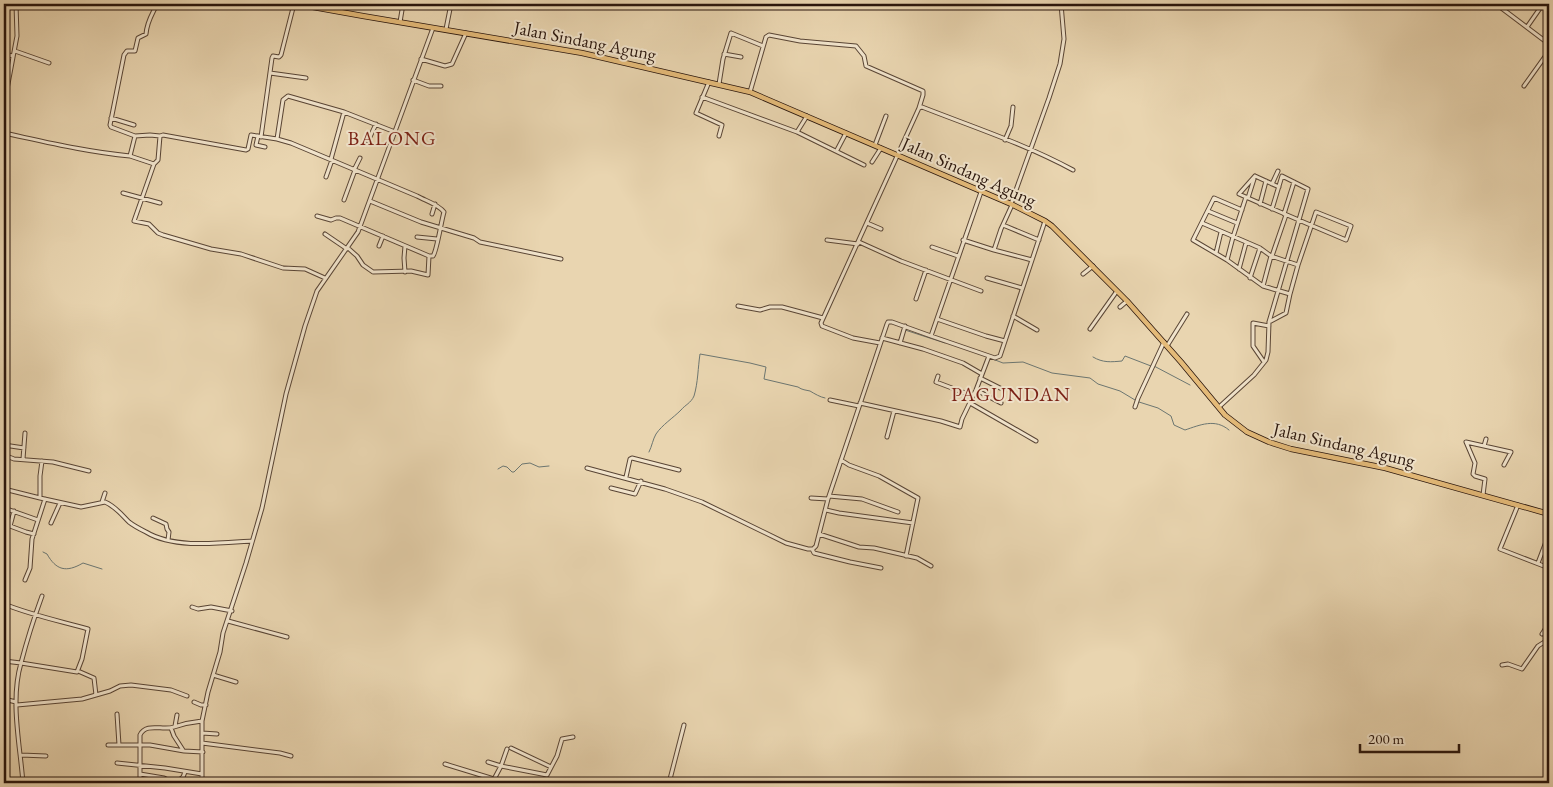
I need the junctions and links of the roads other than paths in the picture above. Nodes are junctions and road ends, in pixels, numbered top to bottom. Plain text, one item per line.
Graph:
1 (16, 4) edge
2 (157, 4) edge
3 (295, 4) edge
4 (403, 4) edge
5 (451, 4) edge
6 (1061, 4) edge
7 (1496, 4) edge
8 (1543, 4) edge
9 (400, 22) junction
10 (1527, 27) junction
11 (434, 28) junction
12 (446, 30) junction
13 (466, 33) junction
14 (1549, 44) edge
15 (764, 46) junction
16 (14, 50) junction
17 (1549, 52) edge
18 (4, 54) edge
19 (724, 54) junction
20 (14, 56) junction
21 (741, 57) dead end
22 (422, 59) junction
23 (49, 62) dead end
24 (270, 73) junction
25 (306, 78) dead end
26 (414, 80) junction
27 (709, 82) junction
28 (719, 84) junction
29 (441, 86) dead end
30 (1524, 86) dead end
31 (750, 92) junction
32 (702, 97) junction
33 (4, 105) edge
34 (1013, 107) dead end
35 (920, 108) junction
36 (344, 112) junction
37 (807, 116) junction
38 (886, 116) dead end
39 (111, 118) junction
40 (376, 124) junction
41 (134, 125) dead end
42 (395, 132) junction
43 (797, 132) junction
44 (4, 133) edge
45 (847, 133) junction
46 (135, 136) junction
47 (160, 136) junction
48 (259, 136) junction
49 (720, 136) dead end
50 (277, 139) junction
51 (368, 140) dead end
52 (1005, 140) junction
53 (875, 145) junction
54 (265, 147) dead end
55 (881, 148) junction
56 (837, 150) junction
57 (1030, 150) junction
58 (130, 156) junction
59 (898, 156) junction
60 (360, 158) dead end
61 (331, 160) junction
62 (872, 162) dead end
63 (154, 164) junction
64 (864, 165) dead end
65 (355, 170) junction
66 (1073, 170) dead end
67 (1278, 171) dead end
68 (326, 176) dead end
69 (1254, 176) junction
70 (377, 180) junction
71 (1266, 181) junction
72 (1294, 182) junction
73 (1272, 184) junction
74 (1278, 187) junction
75 (981, 192) junction
76 (123, 193) dead end
77 (1247, 197) junction
78 (141, 198) junction
79 (344, 200) dead end
80 (370, 201) junction
81 (160, 203) dead end
82 (435, 204) junction
83 (1260, 204) junction
84 (1011, 205) junction
85 (1272, 209) junction
86 (1242, 210) junction
87 (1208, 211) junction
88 (432, 214) dead end
89 (1285, 215) junction
90 (317, 216) dead end
91 (1299, 220) junction
92 (1045, 221) junction
93 (867, 223) junction
94 (1202, 223) junction
95 (1238, 223) junction
96 (1003, 225) junction
97 (361, 226) junction
98 (1312, 226) junction
99 (440, 228) junction
100 (880, 229) dead end
101 (1221, 232) junction
102 (326, 234) dead end
103 (383, 236) junction
104 (418, 237) dead end
105 (1233, 237) junction
106 (437, 239) junction
107 (827, 240) dead end
108 (963, 240) junction
109 (1039, 240) junction
110 (858, 243) junction
111 (1246, 243) junction
112 (379, 246) dead end
113 (405, 246) junction
114 (932, 247) dead end
115 (1260, 248) junction
116 (347, 249) junction
117 (994, 250) junction
118 (1216, 253) junction
119 (429, 256) junction
120 (958, 256) junction
121 (1272, 256) junction
122 (561, 259) dead end
123 (1032, 260) junction
124 (1227, 260) junction
125 (1287, 261) junction
126 (1298, 265) junction
127 (1093, 266) junction
128 (1238, 269) junction
129 (926, 270) junction
130 (405, 272) junction
131 (1083, 274) dead end
132 (325, 278) junction
133 (987, 278) dead end
134 (1250, 278) junction
135 (950, 280) junction
136 (1263, 286) junction
137 (1022, 288) junction
138 (1278, 290) junction
139 (981, 291) dead end
140 (1117, 291) junction
141 (1290, 294) junction
142 (916, 299) dead end
143 (1127, 301) junction
144 (738, 306) dead end
145 (1120, 307) dead end
146 (1187, 314) dead end
147 (1013, 316) junction
148 (823, 318) junction
149 (937, 319) junction
150 (1269, 324) junction
151 (905, 327) junction
152 (1090, 328) dead end
153 (1037, 330) dead end
154 (932, 336) junction
155 (882, 338) junction
156 (1005, 341) junction
157 (900, 342) junction
158 (880, 344) junction
159 (1166, 344) junction
160 (989, 356) junction
161 (1264, 362) junction
162 (938, 376) dead end
163 (981, 376) junction
164 (1000, 388) dead end
165 (976, 390) junction
166 (973, 396) junction
167 (830, 400) dead end
168 (970, 403) junction
169 (1001, 403) dead end
170 (860, 405) junction
171 (1135, 407) dead end
172 (1218, 408) junction
173 (894, 411) junction
174 (25, 433) dead end
175 (887, 437) dead end
176 (1486, 439) dead end
177 (1036, 441) dead end
178 (4, 445) edge
179 (1484, 446) junction
180 (24, 448) junction
181 (4, 455) edge
182 (23, 459) junction
183 (841, 460) junction
184 (42, 461) junction
185 (1504, 465) dead end
186 (587, 468) dead end
187 (679, 470) dead end
188 (88, 471) dead end
189 (626, 477) junction
190 (641, 481) junction
191 (611, 488) dead end
192 (4, 489) edge
193 (105, 493) dead end
194 (1483, 495) junction
195 (40, 498) junction
196 (811, 498) dead end
197 (829, 498) junction
198 (45, 499) junction
199 (102, 502) junction
200 (60, 503) junction
201 (1518, 504) junction
202 (4, 508) edge
203 (826, 510) junction
204 (14, 511) junction
205 (898, 512) dead end
206 (1549, 514) edge
207 (153, 518) dead end
208 (38, 520) junction
209 (52, 523) dead end
210 (913, 524) junction
211 (34, 534) junction
212 (819, 534) junction
213 (1549, 534) edge
214 (168, 540) junction
215 (252, 541) junction
216 (812, 549) junction
217 (906, 556) junction
218 (1538, 563) junction
219 (931, 566) dead end
220 (881, 568) dead end
221 (1549, 568) edge
222 (6, 575) dead end
223 (4, 579) edge
224 (25, 580) dead end
225 (42, 596) dead end
226 (4, 604) edge
227 (192, 607) dead end
228 (232, 611) junction
229 (36, 614) junction
230 (228, 620) junction
231 (1549, 623) edge
232 (1542, 634) dead end
233 (287, 637) dead end
234 (1549, 642) edge
235 (4, 661) edge
236 (21, 663) junction
237 (1502, 665) dead end
238 (78, 671) junction
239 (213, 675) junction
240 (236, 682) dead end
241 (96, 695) junction
242 (187, 696) dead end
243 (4, 699) edge
244 (194, 702) dead end
245 (16, 703) junction
246 (206, 705) junction
247 (117, 714) dead end
248 (177, 715) dead end
249 (202, 721) junction
250 (684, 725) dead end
251 (173, 727) junction
252 (202, 733) junction
253 (217, 734) dead end
254 (573, 737) dead end
255 (202, 743) junction
256 (108, 745) dead end
257 (119, 745) junction
258 (140, 745) junction
259 (511, 748) dead end
260 (507, 749) dead end
261 (185, 751) junction
262 (202, 752) junction
263 (21, 755) junction
264 (46, 756) dead end
265 (291, 756) dead end
266 (488, 762) dead end
267 (117, 763) dead end
268 (445, 764) dead end
269 (140, 765) junction
270 (501, 766) junction
271 (551, 767) junction
272 (183, 771) junction
273 (140, 774) junction
274 (202, 774) junction
275 (493, 781) edge
276 (23, 783) edge
277 (140, 783) edge
278 (175, 783) edge
279 (202, 783) edge
280 (507, 783) edge
281 (668, 783) edge

1 - 16 street
2 - 39 street
3 - 9 main road, Jalan Sindang Agung
3 - 24 street
4 - 9 street
5 - 12 street
6 - 57 street
7 - 10 street
8 - 10 street
9 - 11 main road, Jalan Sindang Agung
10 - 14 street
11 - 12 main road, Jalan Sindang Agung
11 - 22 street
12 - 13 main road, Jalan Sindang Agung
13 - 22 street
13 - 27 main road, Jalan Sindang Agung
15 - 19 street
15 - 31 street
15 - 35 street
16 - 20 street
16 - 23 street
17 - 30 street
18 - 20 street
19 - 21 street
19 - 28 street
20 - 33 street
22 - 26 street
24 - 25 street
24 - 48 street
26 - 29 street
26 - 42 street
27 - 28 main road, Jalan Sindang Agung
27 - 32 street
28 - 31 main road, Jalan Sindang Agung
31 - 37 main road, Jalan Sindang Agung
32 - 43 street
32 - 49 street
34 - 52 street
35 - 52 street
35 - 59 street
36 - 40 street
36 - 50 street
36 - 61 street
37 - 43 street
37 - 45 main road, Jalan Sindang Agung
38 - 53 street
39 - 41 street
39 - 46 street
40 - 42 street
40 - 51 street
42 - 70 street
43 - 56 street
44 - 58 street
45 - 53 main road, Jalan Sindang Agung
45 - 56 street
46 - 47 street
46 - 58 street
47 - 48 street
47 - 63 street
48 - 50 street
48 - 54 street
50 - 61 street
52 - 57 street
53 - 55 main road, Jalan Sindang Agung
55 - 59 main road, Jalan Sindang Agung
55 - 62 street
56 - 64 street
57 - 66 street
57 - 84 street
58 - 63 street
59 - 75 main road, Jalan Sindang Agung
59 - 93 street
60 - 65 street
61 - 65 street
61 - 68 street
63 - 78 street
65 - 70 street
65 - 79 street
67 - 73 street
69 - 71 street
69 - 77 street
69 - 77 street
70 - 80 street
70 - 82 street
71 - 73 street
71 - 83 street
72 - 74 street
72 - 89 street
72 - 91 street
73 - 74 street
74 - 85 street
75 - 84 main road, Jalan Sindang Agung
75 - 108 street
76 - 78 street
77 - 83 street
77 - 86 street
78 - 81 street
78 - 132 street
80 - 97 street
80 - 99 street
82 - 88 street
82 - 99 street
83 - 85 street
84 - 92 main road, Jalan Sindang Agung
84 - 96 street
85 - 89 street
86 - 87 street
86 - 95 street
87 - 94 street
87 - 95 street
89 - 91 street
89 - 121 street
90 - 97 street
91 - 98 street
91 - 125 street
92 - 109 street
92 - 127 main road, Jalan Sindang Agung
93 - 100 street
93 - 110 street
94 - 101 street
94 - 118 street
95 - 105 street
96 - 109 street
96 - 117 street
97 - 103 street
97 - 116 street
98 - 98 street
98 - 126 street
99 - 106 street
99 - 122 street
101 - 105 street
101 - 118 street
102 - 116 street
103 - 112 street
103 - 113 street
104 - 106 street
105 - 111 street
105 - 124 street
106 - 119 street
107 - 110 street
108 - 117 street
108 - 120 street
109 - 123 street
110 - 129 street
110 - 148 street
111 - 115 street
111 - 128 street
113 - 119 street
113 - 130 street
114 - 120 street
115 - 121 street
115 - 134 street
116 - 130 street
116 - 132 street
117 - 123 street
118 - 124 street
119 - 130 street
120 - 135 street
121 - 125 street
121 - 136 street
123 - 137 street
124 - 128 street
125 - 126 street
125 - 138 street
126 - 141 street
127 - 131 street
127 - 140 main road, Jalan Sindang Agung
128 - 134 street
129 - 135 street
129 - 142 street
132 - 215 street
133 - 137 street
134 - 136 street
135 - 139 street
135 - 149 street
136 - 138 street
137 - 147 street
138 - 141 street
138 - 150 street
140 - 143 main road, Jalan Sindang Agung
140 - 152 street
141 - 150 street
143 - 145 street
143 - 159 main road, Jalan Sindang Agung
144 - 148 street
146 - 159 street
147 - 153 street
147 - 156 street
148 - 158 street
149 - 154 street
149 - 156 street
150 - 161 street
150 - 161 street
151 - 154 street
151 - 155 street
151 - 157 street
154 - 160 street
155 - 157 street
155 - 158 street
156 - 160 street
157 - 163 street
158 - 170 street
159 - 171 street
159 - 172 main road, Jalan Sindang Agung
160 - 163 street
161 - 172 street
162 - 166 street
163 - 164 street
163 - 165 street
165 - 166 street
165 - 169 street
166 - 168 street
167 - 170 street
168 - 173 street
168 - 177 street
170 - 173 street
170 - 183 street
172 - 194 main road, Jalan Sindang Agung
173 - 175 street
174 - 180 street
176 - 179 street
178 - 180 street
179 - 185 street
179 - 194 street
180 - 182 street
181 - 182 street
182 - 184 street
183 - 197 street
183 - 210 street
184 - 188 street
184 - 195 street
186 - 189 street
187 - 189 street
189 - 190 street
190 - 191 street
190 - 216 street
192 - 195 street
193 - 199 street
194 - 201 main road, Jalan Sindang Agung
195 - 198 street
196 - 197 street
197 - 203 street
197 - 205 street
198 - 200 street
198 - 208 street
199 - 200 street
199 - 214 street
200 - 209 street
201 - 206 main road, Jalan Sindang Agung
201 - 218 street
202 - 204 street
203 - 210 street
203 - 212 street
204 - 208 street
204 - 211 street
207 - 214 street
208 - 211 street
210 - 217 street
211 - 224 street
212 - 216 street
212 - 217 street
213 - 218 street
214 - 215 street
215 - 228 street
216 - 220 street
217 - 219 street
218 - 221 street
222 - 223 street
225 - 229 street
226 - 229 street
227 - 228 street
228 - 230 street
229 - 236 street
229 - 238 street
230 - 233 street
230 - 239 street
231 - 232 street
234 - 237 street
235 - 236 street
236 - 238 street
236 - 245 street
238 - 241 street
239 - 240 street
239 - 246 street
241 - 242 street
241 - 245 street
243 - 245 street
244 - 246 street
245 - 263 street
246 - 249 street
247 - 257 street
248 - 251 street
249 - 251 street
249 - 252 street
250 - 281 street
251 - 258 street
251 - 261 street
252 - 253 street
252 - 255 street
254 - 271 street
255 - 262 street
255 - 265 street
256 - 257 street
257 - 258 street
258 - 261 street
258 - 269 street
259 - 271 street
260 - 270 street
261 - 262 street
262 - 274 street
263 - 264 street
263 - 276 street
266 - 270 street
267 - 269 street
268 - 275 street
269 - 272 street
269 - 273 street
270 - 271 street
270 - 275 street
272 - 274 street
272 - 278 street
273 - 277 street
273 - 278 street
274 - 279 street
275 - 280 street

